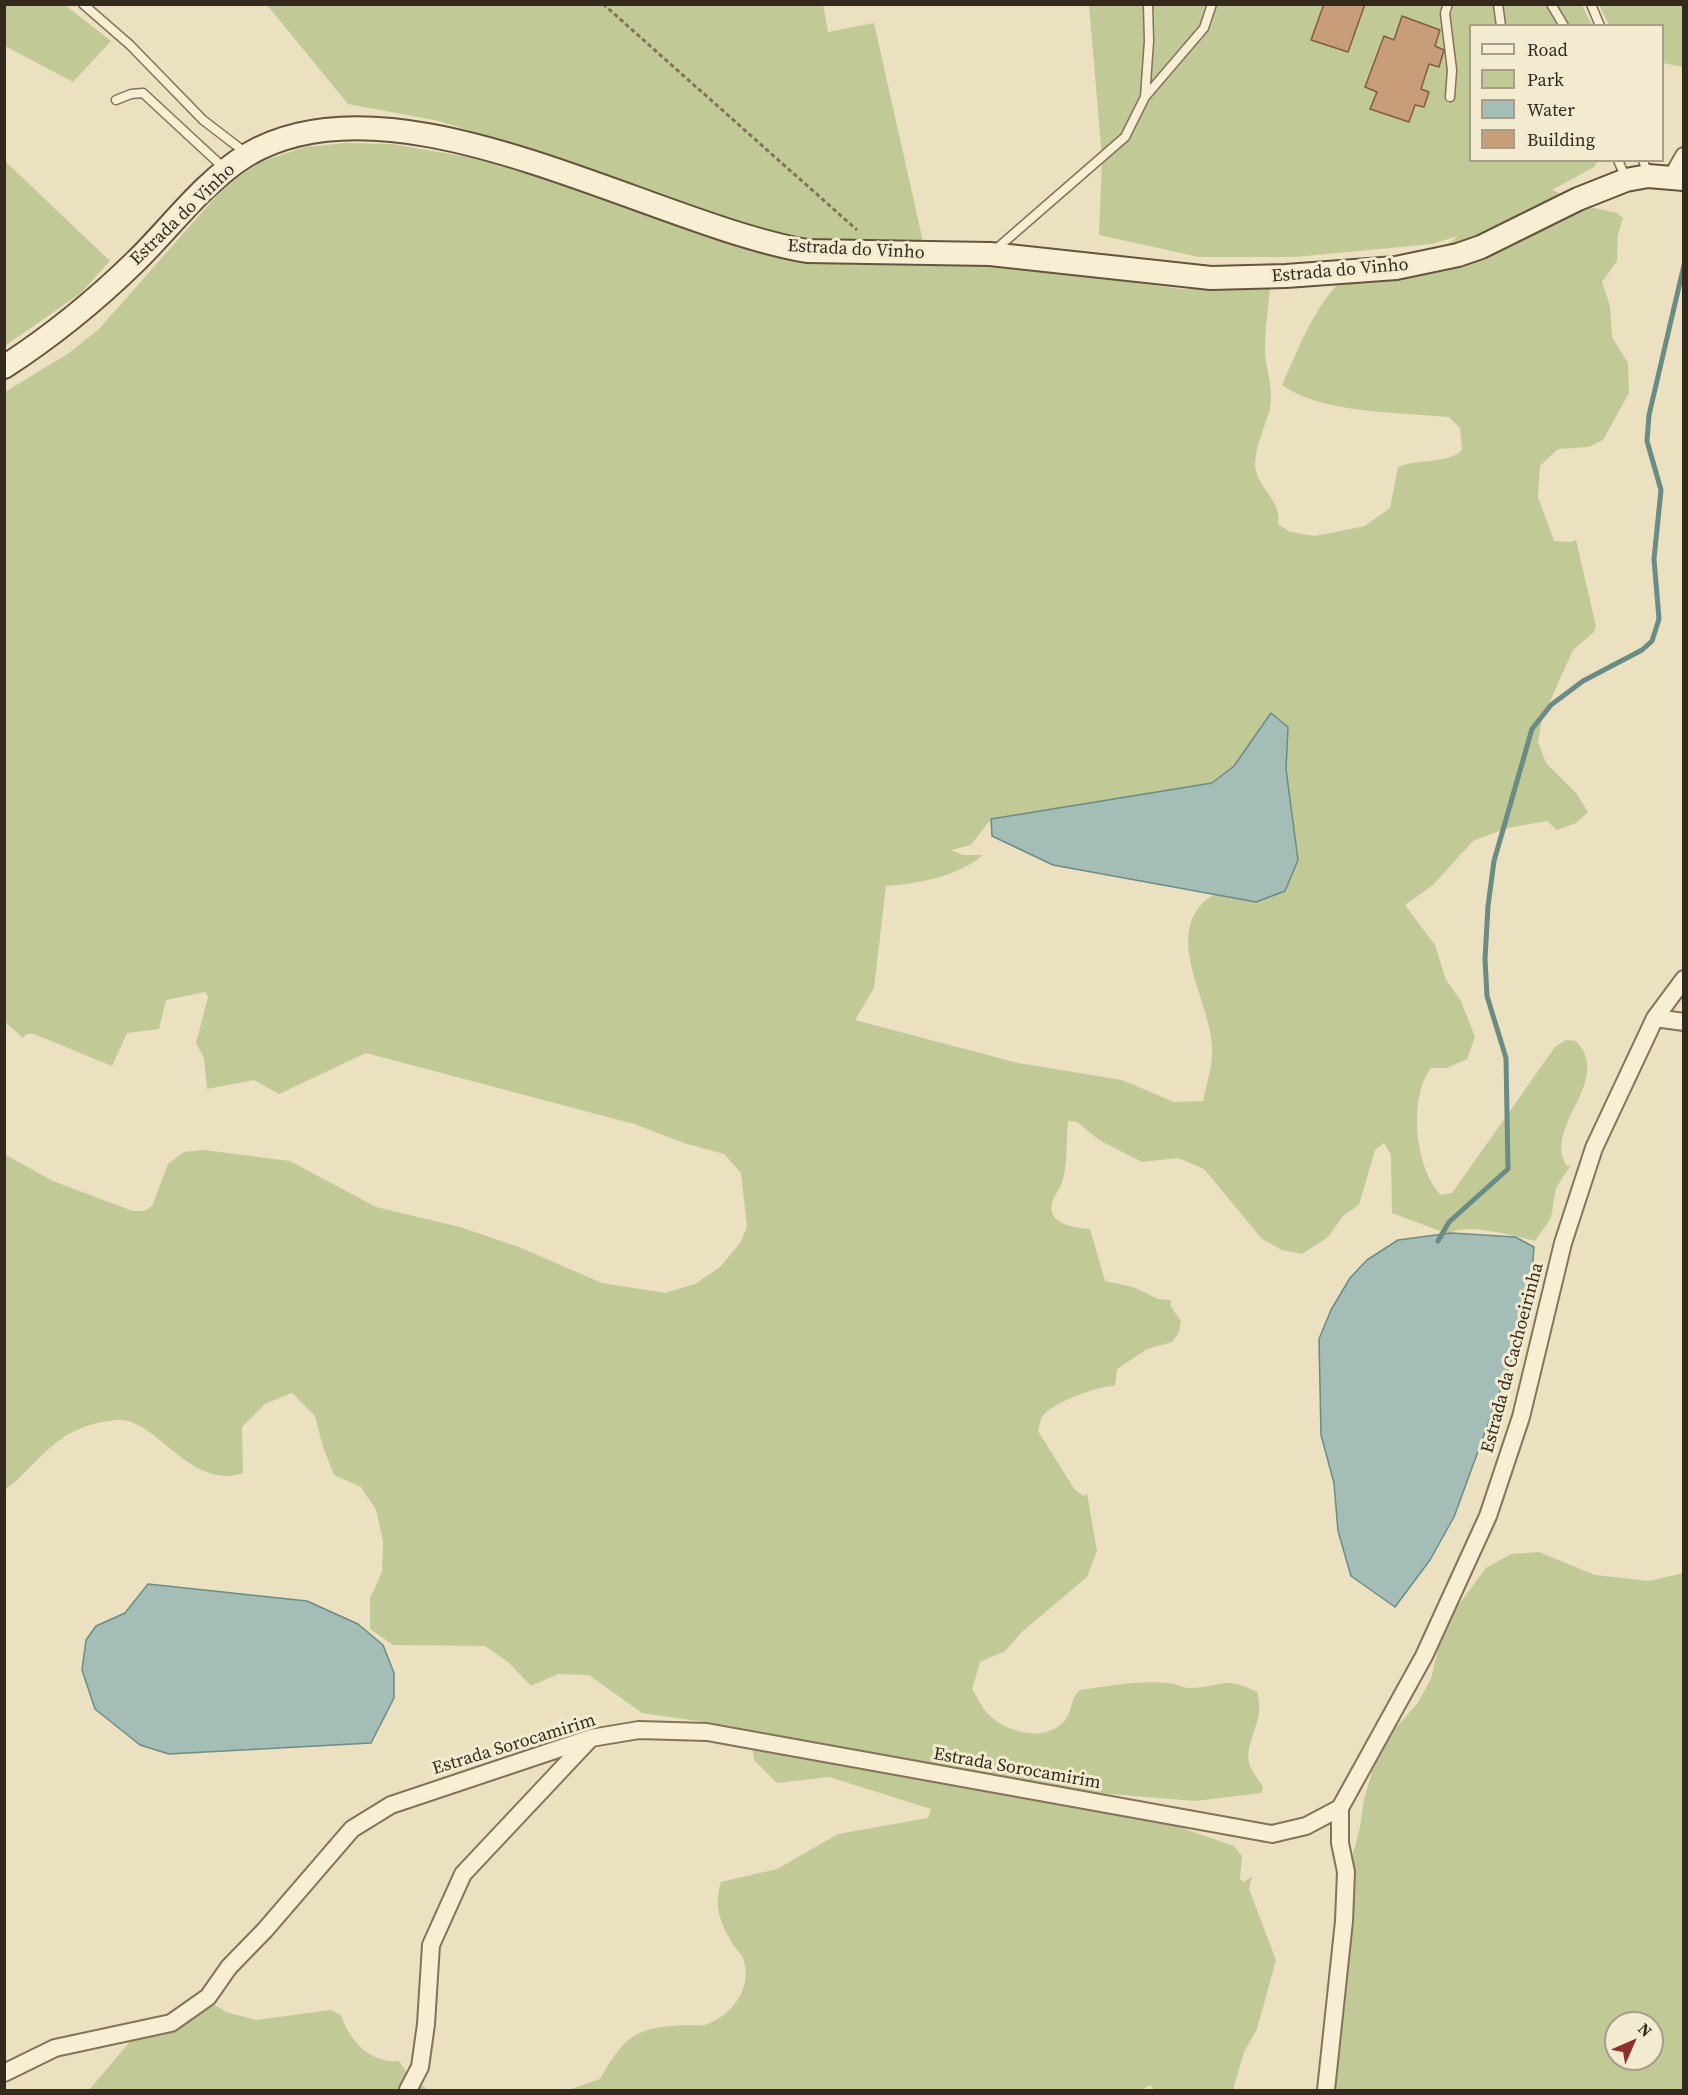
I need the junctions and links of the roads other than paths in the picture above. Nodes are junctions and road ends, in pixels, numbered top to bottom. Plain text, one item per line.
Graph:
1 (83, 4) edge
2 (1148, 4) edge
3 (1212, 4) edge
4 (1448, 4) edge
5 (1498, 4) edge
6 (1551, 4) edge
7 (1591, 4) edge
8 (1501, 24) edge
9 (1563, 24) edge
10 (1599, 24) edge
11 (1145, 97) junction
12 (1450, 97) dead end
13 (116, 100) dead end
14 (248, 155) junction
15 (1683, 156) edge
16 (1634, 169) edge
17 (226, 170) junction
18 (1678, 178) edge
19 (990, 254) junction
20 (4, 368) edge
21 (1683, 979) edge
22 (1655, 1018) junction
23 (1683, 1022) edge
24 (591, 1738) junction
25 (1340, 1808) junction
26 (4, 2073) edge
27 (408, 2091) edge
28 (1326, 2091) edge

1 - 14 lane
2 - 11 lane
3 - 11 lane
4 - 12 lane
5 - 8 lane
6 - 9 lane
7 - 10 lane
11 - 19 lane
13 - 17 lane
14 - 17 main road, Estrada do Vinho
14 - 19 main road, Estrada do Vinho
15 - 18 street
16 - 18 main road, Estrada do Vinho
16 - 19 main road, Estrada do Vinho
17 - 20 main road, Estrada do Vinho
21 - 22 street, Estrada da Cachoeirinha
22 - 23 street
22 - 25 street, Estrada da Cachoeirinha
24 - 25 street, Estrada Sorocamirim
24 - 26 street, Estrada Sorocamirim
24 - 27 street
25 - 28 street

